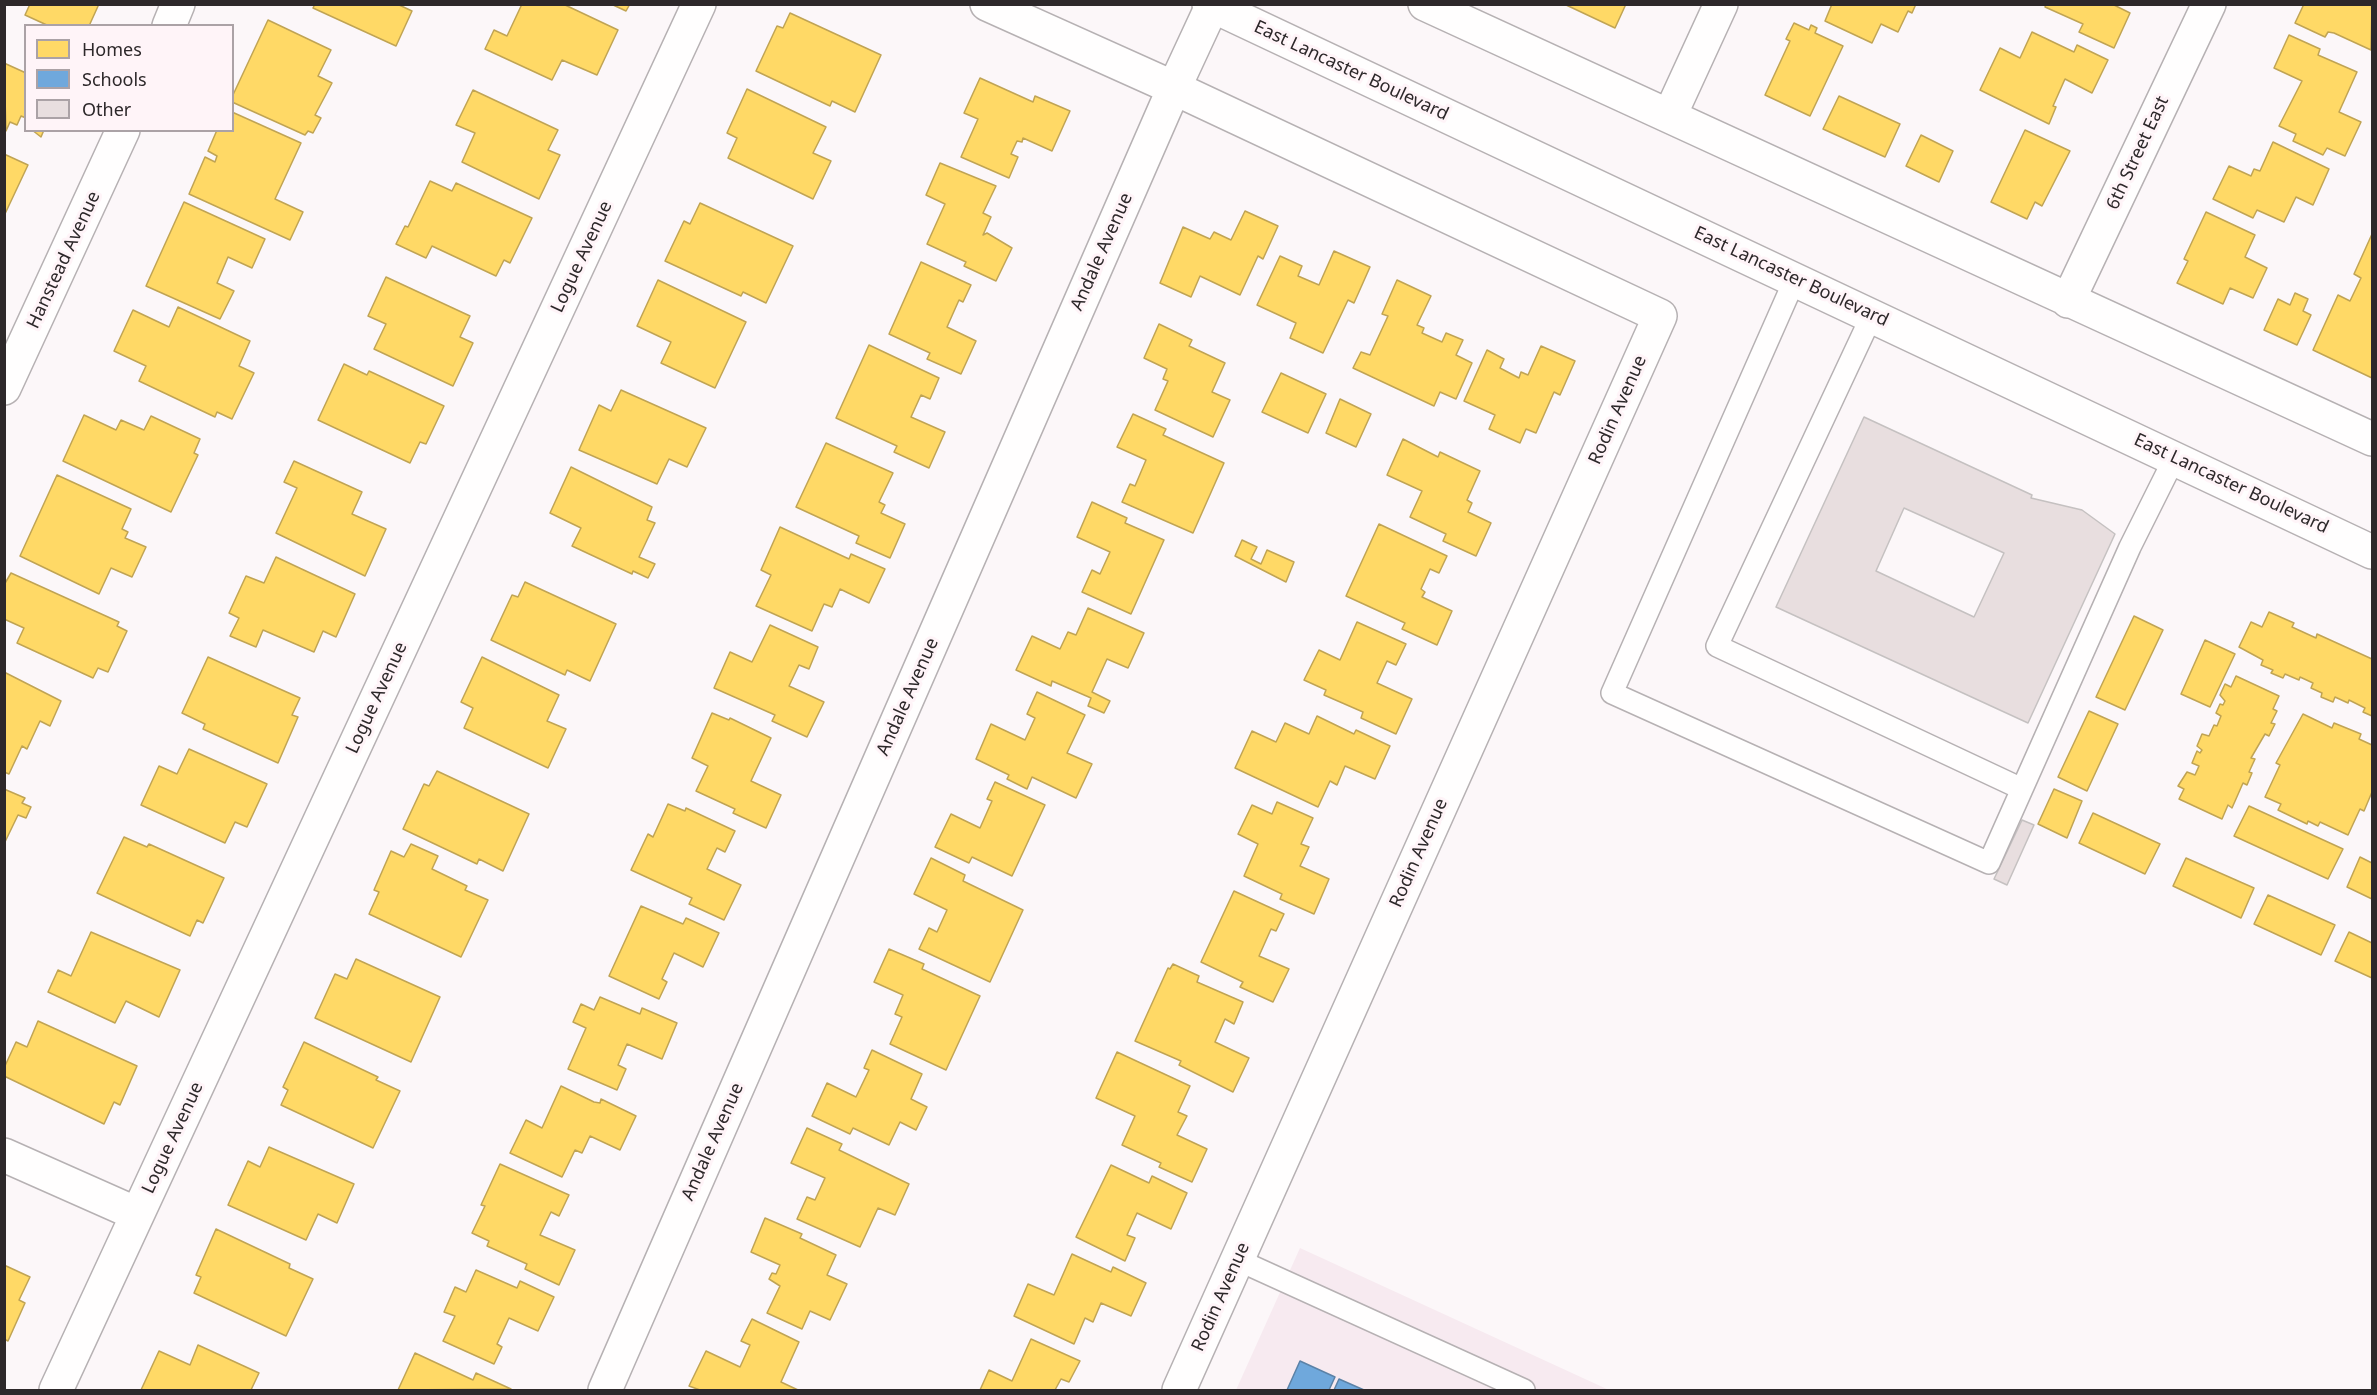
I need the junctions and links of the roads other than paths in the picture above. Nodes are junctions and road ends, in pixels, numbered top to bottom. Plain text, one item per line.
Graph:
1 (178, 4) edge
2 (699, 4) edge
3 (987, 4) edge
4 (1425, 4) edge
5 (1721, 4) edge
6 (2209, 4) edge
7 (1211, 5) edge
8 (170, 24) edge
9 (1174, 88) junction
10 (1670, 115) junction
11 (122, 132) edge
12 (1795, 279) junction
13 (2068, 301) junction
14 (1872, 315) junction
15 (4, 388) edge
16 (2373, 439) edge
17 (2175, 457) junction
18 (2373, 552) edge
19 (2022, 789) junction
20 (4, 1155) edge
21 (137, 1214) junction
22 (1238, 1260) junction
23 (56, 1390) edge
24 (605, 1390) edge
25 (1179, 1390) edge
26 (1524, 1390) edge

1 - 8 street
2 - 21 street, Logue Avenue
3 - 9 street
4 - 10 street
5 - 10 street
6 - 13 street, 6th Street East
7 - 9 street, Andale Avenue
7 - 12 street, East Lancaster Boulevard
9 - 22 street, Rodin Avenue
9 - 24 street, Andale Avenue
10 - 13 street
11 - 15 street, Hanstead Avenue
12 - 14 street, East Lancaster Boulevard
12 - 19 lane
13 - 16 street
14 - 17 street, East Lancaster Boulevard
14 - 19 lane
17 - 18 street, East Lancaster Boulevard
17 - 19 lane
20 - 21 street
21 - 23 street, Logue Avenue
22 - 25 street, Rodin Avenue
22 - 26 lane

